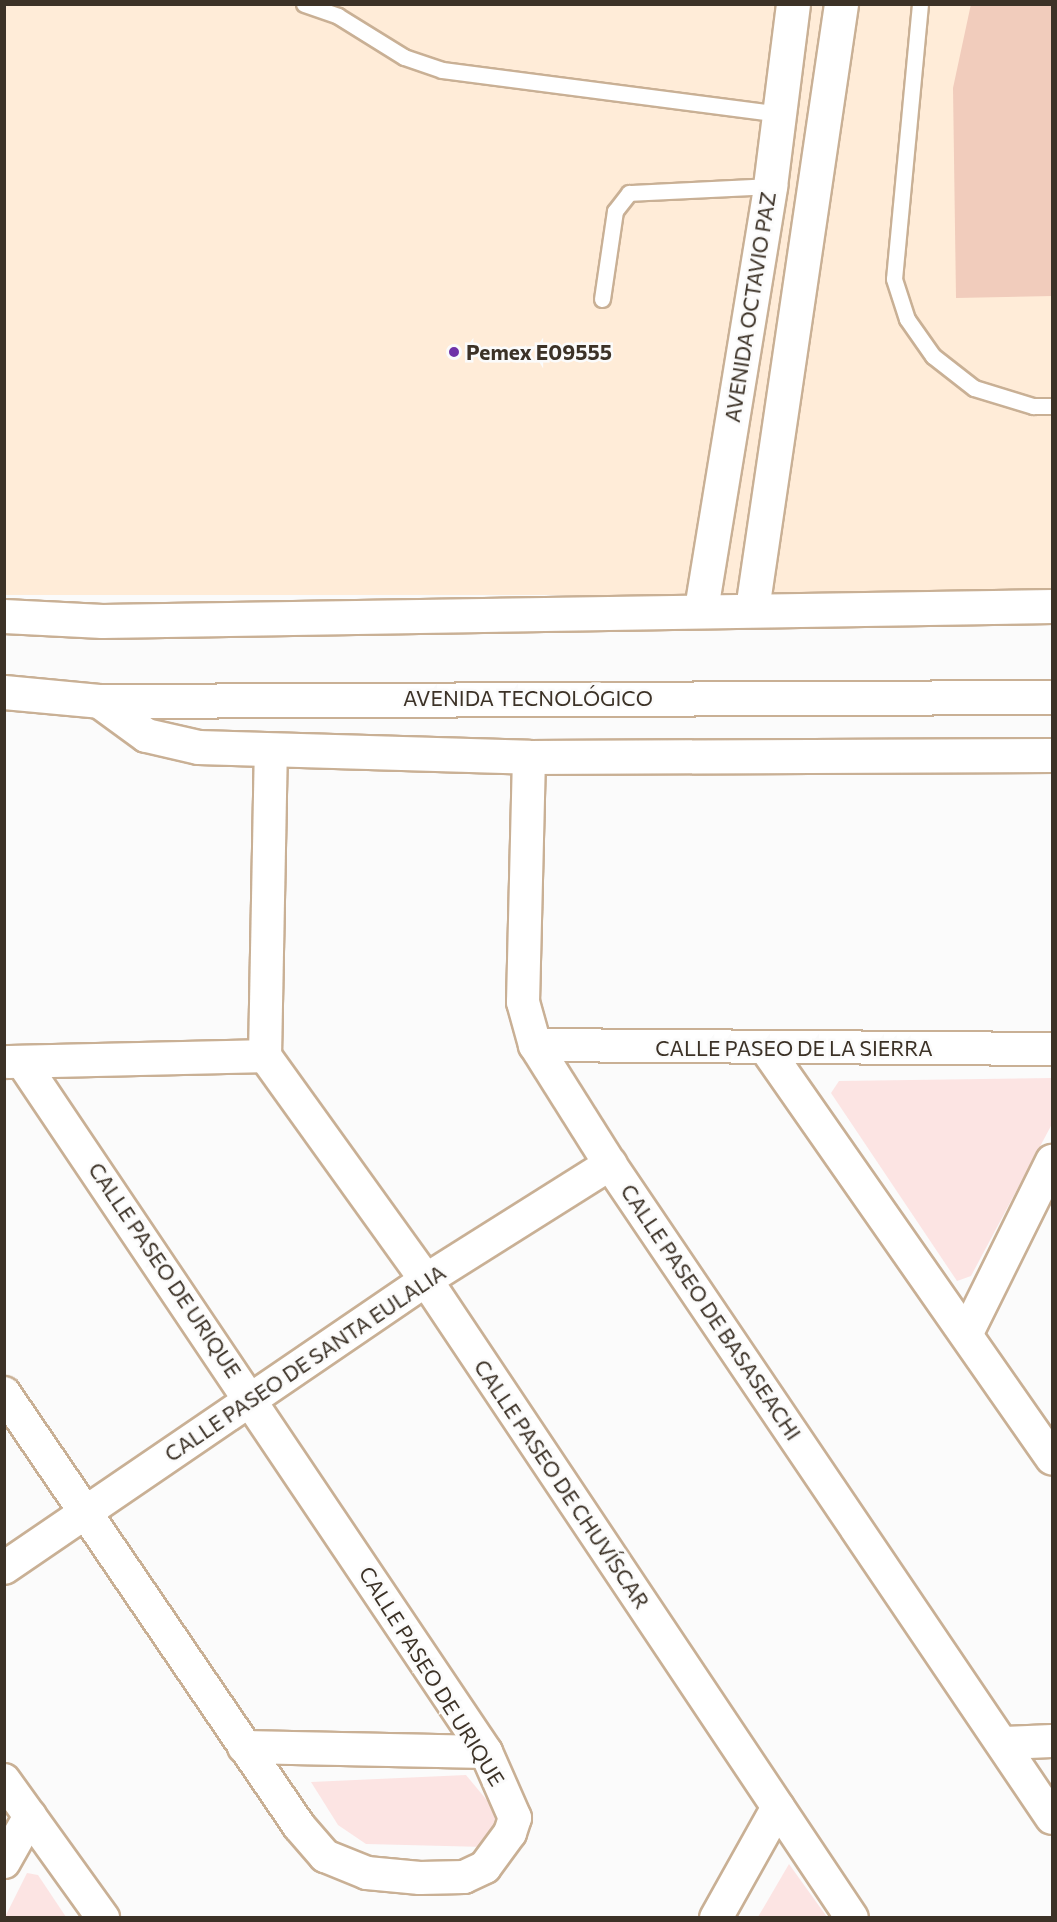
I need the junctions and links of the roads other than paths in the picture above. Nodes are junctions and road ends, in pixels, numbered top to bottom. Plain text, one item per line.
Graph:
1 (303, 4) edge
2 (793, 4) edge
3 (841, 4) edge
4 (920, 4) edge
5 (779, 114) junction
6 (770, 186) junction
7 (602, 299) dead end
8 (1053, 406) edge
9 (1053, 606) edge
10 (701, 609) junction
11 (752, 609) junction
12 (4, 616) edge
13 (4, 692) edge
14 (1053, 697) edge
15 (99, 701) junction
16 (271, 751) junction
17 (1053, 755) edge
18 (529, 757) junction
19 (535, 1045) junction
20 (1053, 1049) edge
21 (767, 1050) junction
22 (265, 1056) junction
23 (14, 1062) edge
24 (1053, 1161) edge
25 (610, 1164) junction
26 (426, 1280) junction
27 (967, 1333) junction
28 (4, 1393) edge
29 (253, 1400) junction
30 (1053, 1458) edge
31 (84, 1513) junction
32 (4, 1568) edge
33 (1053, 1741) edge
34 (1005, 1743) junction
35 (244, 1747) junction
36 (486, 1752) junction
37 (4, 1780) edge
38 (778, 1807) junction
39 (30, 1816) junction
40 (1053, 1818) edge
41 (4, 1862) edge
42 (103, 1917) edge
43 (716, 1917) edge
44 (852, 1917) edge

1 - 5 lane
2 - 5 street, AVENIDA OCTAVIO PAZ
3 - 11 street
4 - 8 lane
5 - 6 street, AVENIDA OCTAVIO PAZ
6 - 7 lane
6 - 10 street, AVENIDA OCTAVIO PAZ
9 - 11 street
10 - 11 street
10 - 12 street
13 - 15 street, AVENIDA TECNOLÓGICO
14 - 15 street, AVENIDA TECNOLÓGICO
15 - 16 street
16 - 18 street
16 - 22 street
17 - 18 street
18 - 19 street, CALLE PASEO DE BASASEACHI
19 - 21 street, CALLE PASEO DE LA SIERRA
19 - 25 street, CALLE PASEO DE BASASEACHI
20 - 21 street, CALLE PASEO DE LA SIERRA
21 - 27 street
22 - 23 street
22 - 26 street, CALLE PASEO DE CHUVÍSCAR
23 - 29 street, CALLE PASEO DE URIQUE
24 - 27 street
25 - 26 street, CALLE PASEO DE SANTA EULALIA
25 - 34 street, CALLE PASEO DE BASASEACHI
26 - 29 street, CALLE PASEO DE SANTA EULALIA
26 - 38 street, CALLE PASEO DE CHUVÍSCAR
27 - 30 street
28 - 31 street, CALLE PASEO DE URIQUE
29 - 31 street, CALLE PASEO DE SANTA EULALIA
29 - 36 street, CALLE PASEO DE URIQUE
31 - 32 street, CALLE PASEO DE SANTA EULALIA
31 - 35 street, CALLE PASEO DE URIQUE
33 - 34 street
34 - 40 street, CALLE PASEO DE BASASEACHI
35 - 36 street
35 - 36 street, CALLE PASEO DE URIQUE
37 - 39 street
38 - 43 street
38 - 44 street, CALLE PASEO DE CHUVÍSCAR
39 - 41 street
39 - 42 street

